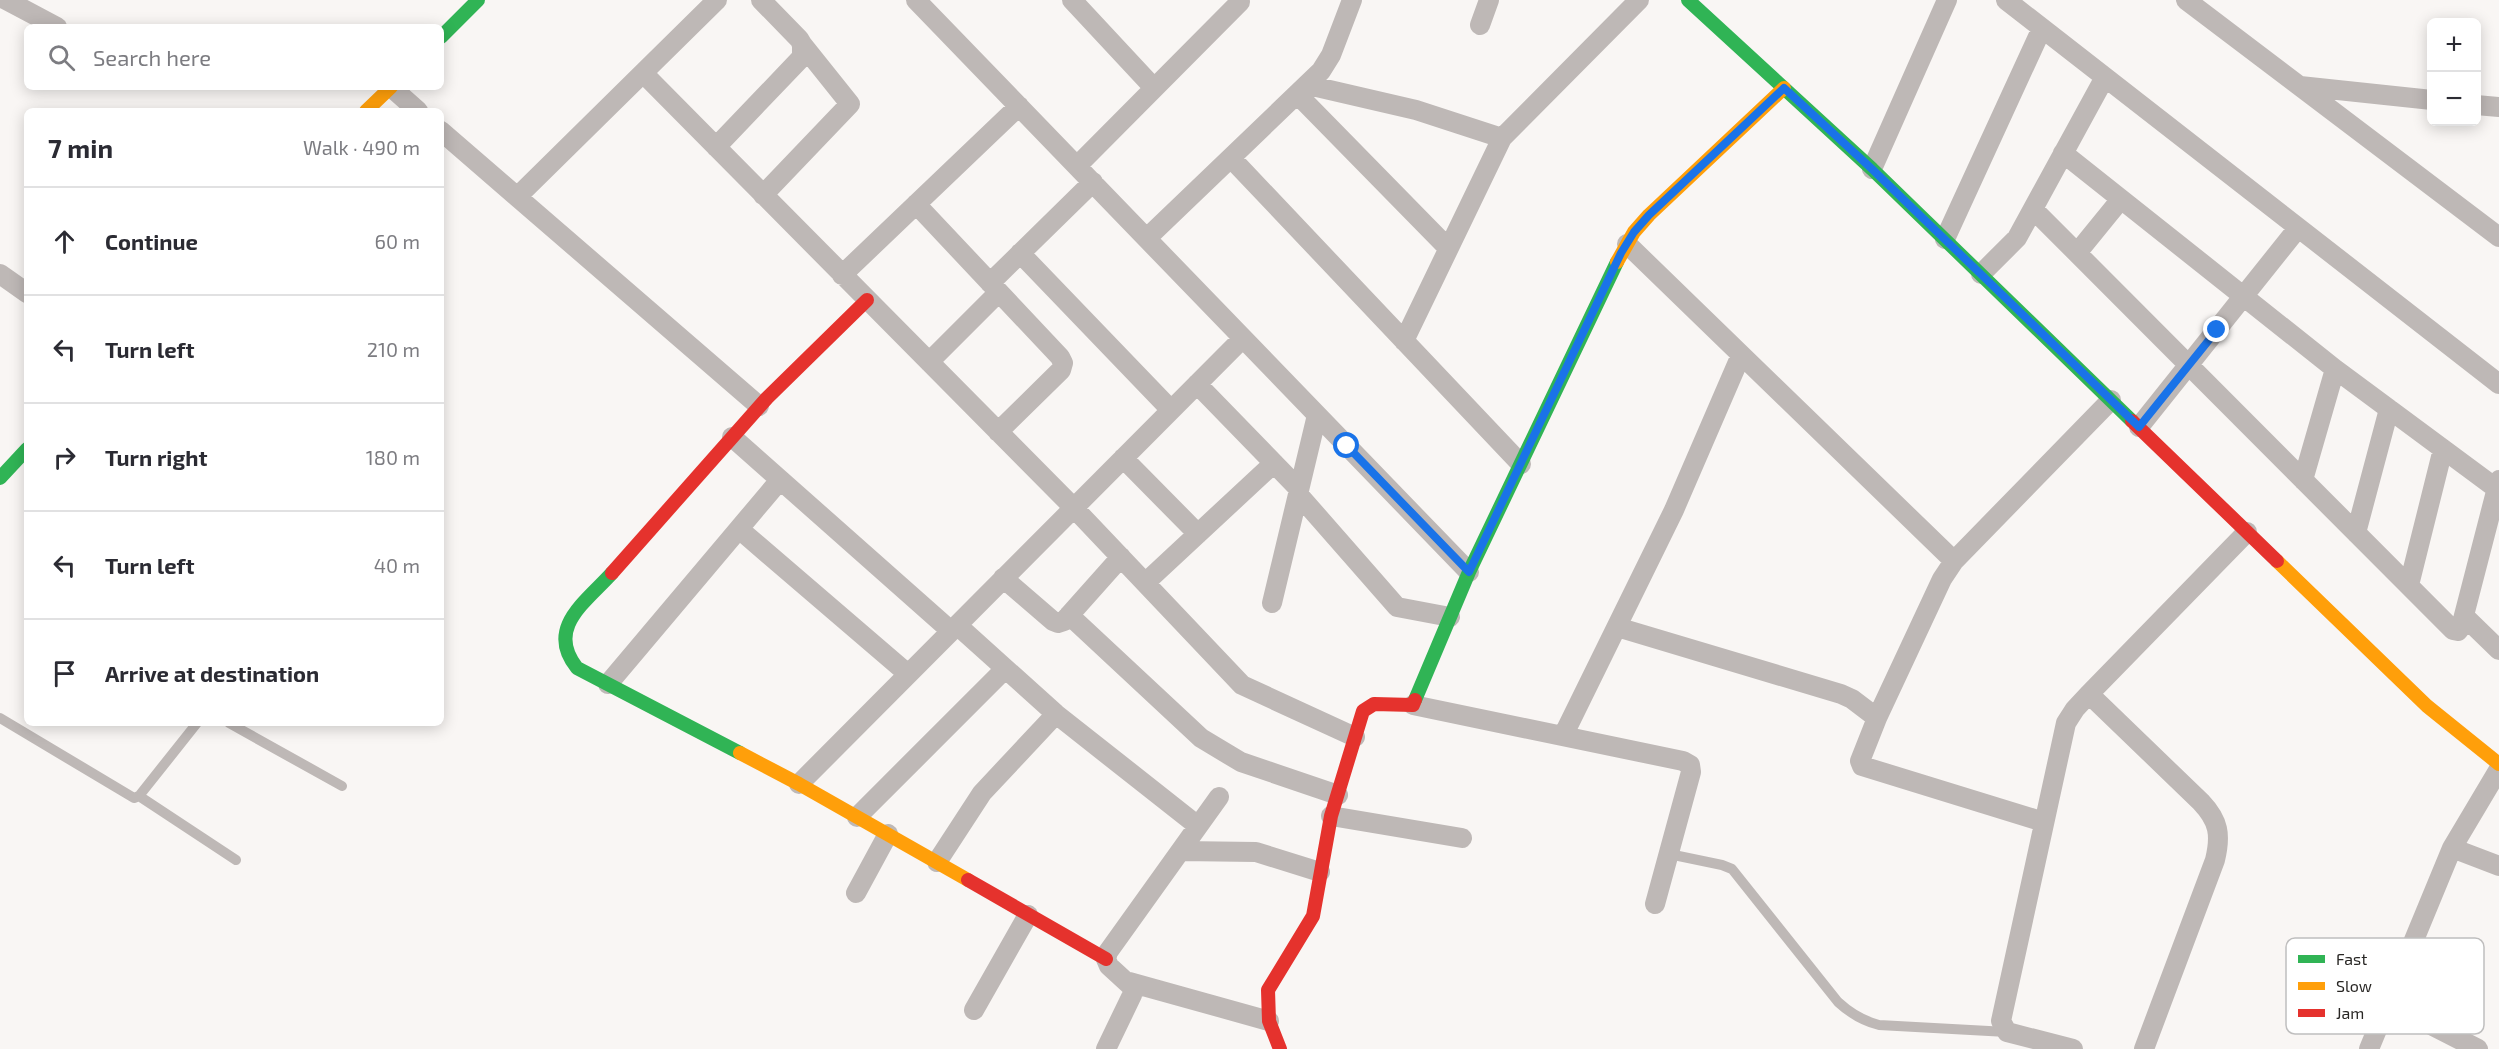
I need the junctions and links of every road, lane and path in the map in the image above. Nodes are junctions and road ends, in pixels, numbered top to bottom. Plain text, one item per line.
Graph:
1 (478, 0) edge
2 (717, 0) edge
3 (761, 0) edge
4 (916, 0) edge
5 (1072, 0) edge
6 (1352, 0) edge
7 (1490, 0) edge
8 (1639, 0) edge
9 (1688, 0) edge
10 (1947, 0) edge
11 (2006, 0) edge
12 (2186, 0) edge
13 (12, 1) edge
14 (1240, 2) dead end
15 (52, 24) edge
16 (1480, 25) dead end
17 (2042, 28) junction
18 (444, 34) edge
19 (802, 44) junction
20 (644, 74) junction
21 (2105, 77) junction
22 (2300, 86) junction
23 (1154, 88) junction
24 (1784, 88) junction
25 (388, 90) edge
26 (394, 90) edge
27 (1303, 90) junction
28 (2427, 99) edge
29 (2481, 105) edge
30 (1019, 106) junction
31 (2499, 107) edge
32 (369, 108) edge
33 (415, 108) edge
34 (444, 134) edge
35 (1502, 138) junction
36 (716, 147) junction
37 (2063, 153) junction
38 (1232, 158) junction
39 (1077, 166) junction
40 (1872, 169) junction
41 (1093, 182) junction
42 (763, 195) junction
43 (518, 197) junction
44 (2121, 199) junction
45 (916, 204) junction
46 (2033, 209) junction
47 (2298, 228) junction
48 (2499, 237) edge
49 (1146, 238) junction
50 (1945, 239) junction
51 (1627, 244) junction
52 (1448, 248) junction
53 (1020, 253) junction
54 (2077, 253) junction
55 (0, 274) edge
56 (1981, 274) junction
57 (842, 275) junction
58 (995, 288) junction
59 (24, 291) edge
60 (2244, 295) junction
61 (867, 300) junction
62 (1243, 338) junction
63 (1404, 340) junction
64 (1741, 355) junction
65 (929, 362) junction
66 (2189, 365) junction
67 (2336, 369) junction
68 (1197, 384) junction
69 (2499, 384) edge
70 (2111, 400) junction
71 (759, 406) junction
72 (2389, 409) junction
73 (1171, 410) junction
74 (1317, 415) junction
75 (2139, 427) junction
76 (998, 432) junction
77 (732, 437) junction
78 (2443, 449) junction
79 (24, 452) edge
80 (1123, 458) junction
81 (1274, 463) junction
82 (1521, 464) junction
83 (0, 478) edge
84 (780, 480) junction
85 (2304, 480) junction
86 (2498, 485) edge
87 (1299, 491) junction
88 (1074, 508) junction
89 (739, 529) junction
90 (2247, 532) junction
91 (2356, 533) junction
92 (1198, 534) junction
93 (1121, 558) junction
94 (1954, 561) junction
95 (1469, 572) junction
96 (1003, 578) junction
97 (1145, 583) junction
98 (2409, 585) junction
99 (1272, 603) dead end
100 (1069, 615) junction
101 (2464, 616) junction
102 (1450, 617) junction
103 (1617, 627) junction
104 (954, 628) junction
105 (2499, 650) edge
106 (1005, 669) junction
107 (908, 674) junction
108 (608, 684) junction
109 (2089, 694) junction
110 (1413, 705) junction
111 (1056, 714) junction
112 (0, 718) edge
113 (1877, 718) junction
114 (195, 726) edge
115 (234, 726) edge
116 (1563, 736) junction
117 (1355, 737) junction
118 (2499, 764) edge
119 (2499, 769) edge
120 (799, 784) junction
121 (342, 786) dead end
122 (1338, 795) junction
123 (139, 796) junction
124 (1219, 797) dead end
125 (1331, 816) junction
126 (857, 817) junction
127 (2044, 822) junction
128 (1198, 826) junction
129 (888, 834) junction
130 (1462, 838) dead end
131 (2452, 848) junction
132 (1181, 851) junction
133 (1669, 854) junction
134 (236, 860) dead end
135 (937, 862) junction
136 (2499, 866) edge
137 (1320, 872) junction
138 (856, 893) dead end
139 (1655, 904) dead end
140 (1029, 915) junction
141 (2415, 938) edge
142 (1106, 959) junction
143 (1129, 982) junction
144 (974, 1010) dead end
145 (1269, 1021) junction
146 (2154, 1024) junction
147 (2007, 1032) junction
148 (2376, 1034) edge
149 (2449, 1034) edge
150 (1107, 1049) edge
151 (1280, 1049) edge
152 (2073, 1049) edge
153 (2144, 1049) edge
154 (2160, 1049) edge
155 (2370, 1049) edge
156 (2478, 1049) edge

1 - 18 street
2 - 20 street
3 - 19 street
4 - 30 street
5 - 23 street
6 - 27 street
7 - 16 street
8 - 35 street
9 - 24 street
10 - 40 street
11 - 17 street
12 - 22 street
13 - 15 street
14 - 23 street
17 - 21 street
17 - 50 street
19 - 36 street
19 - 42 street
20 - 36 street
20 - 43 street
21 - 37 street
21 - 47 street
22 - 28 street
22 - 48 street
23 - 39 street
24 - 40 street
24 - 51 street
25 - 32 street
26 - 33 street
27 - 35 street
27 - 38 street
27 - 52 street
29 - 31 street
30 - 39 street
30 - 45 street
34 - 43 street
35 - 52 street
36 - 42 street
37 - 44 street
37 - 46 street
38 - 49 street
38 - 63 street
39 - 41 street
40 - 50 street
41 - 49 street
41 - 53 street
42 - 57 street
43 - 71 street
44 - 54 street
44 - 60 street
45 - 57 street
45 - 58 street
46 - 54 street
46 - 56 street
47 - 60 street
47 - 69 street
49 - 62 street
50 - 56 street
51 - 64 street
51 - 82 street
52 - 63 street
53 - 58 street
53 - 73 street
54 - 66 street
55 - 59 street
56 - 70 street
57 - 61 street
58 - 65 street
58 - 76 street
60 - 66 street
60 - 67 street
61 - 65 street
61 - 71 street
62 - 68 street
62 - 74 street
63 - 82 street
64 - 94 street
64 - 103 street
65 - 76 street
66 - 75 street
66 - 85 street
67 - 72 street
67 - 85 street
68 - 73 street
68 - 81 street
70 - 75 street
70 - 94 street
71 - 77 street
72 - 78 street
72 - 91 street
73 - 80 street
74 - 87 street
74 - 95 street
75 - 90 street
76 - 88 street
77 - 84 street
77 - 108 street
78 - 86 street
78 - 98 street
79 - 83 street
80 - 88 street
80 - 92 street
81 - 87 street
81 - 92 street
82 - 95 street
84 - 89 street
84 - 104 street
85 - 91 street
86 - 101 street
87 - 99 street
87 - 102 street
88 - 93 street
88 - 96 street
89 - 107 street
89 - 108 street
90 - 109 street
90 - 118 street
91 - 98 street
92 - 97 street
93 - 97 street
93 - 100 street
94 - 113 street
95 - 102 street
96 - 100 street
96 - 104 street
97 - 117 street
98 - 101 street
100 - 122 street
101 - 105 street
102 - 110 street
103 - 113 street
103 - 116 street
104 - 106 street
104 - 107 street
106 - 111 street
106 - 126 street
107 - 120 street
108 - 120 street
109 - 127 street
109 - 146 street
110 - 116 street
110 - 117 street
111 - 128 street
111 - 135 street
112 - 123 lane
113 - 127 street
114 - 123 lane
115 - 121 lane
116 - 133 street
117 - 122 street
119 - 131 street
120 - 126 street
122 - 125 street
123 - 134 lane
124 - 128 street
125 - 130 street
125 - 137 street
126 - 129 street
127 - 147 street
128 - 132 street
129 - 135 street
129 - 138 street
131 - 136 street
131 - 141 street
132 - 137 street
132 - 142 street
133 - 139 street
133 - 147 lane
135 - 140 street
137 - 145 street
140 - 142 street
140 - 144 street
142 - 143 street
143 - 145 street
143 - 150 street
145 - 151 street
146 - 153 street
146 - 154 street
147 - 152 street
148 - 155 street
149 - 156 street

